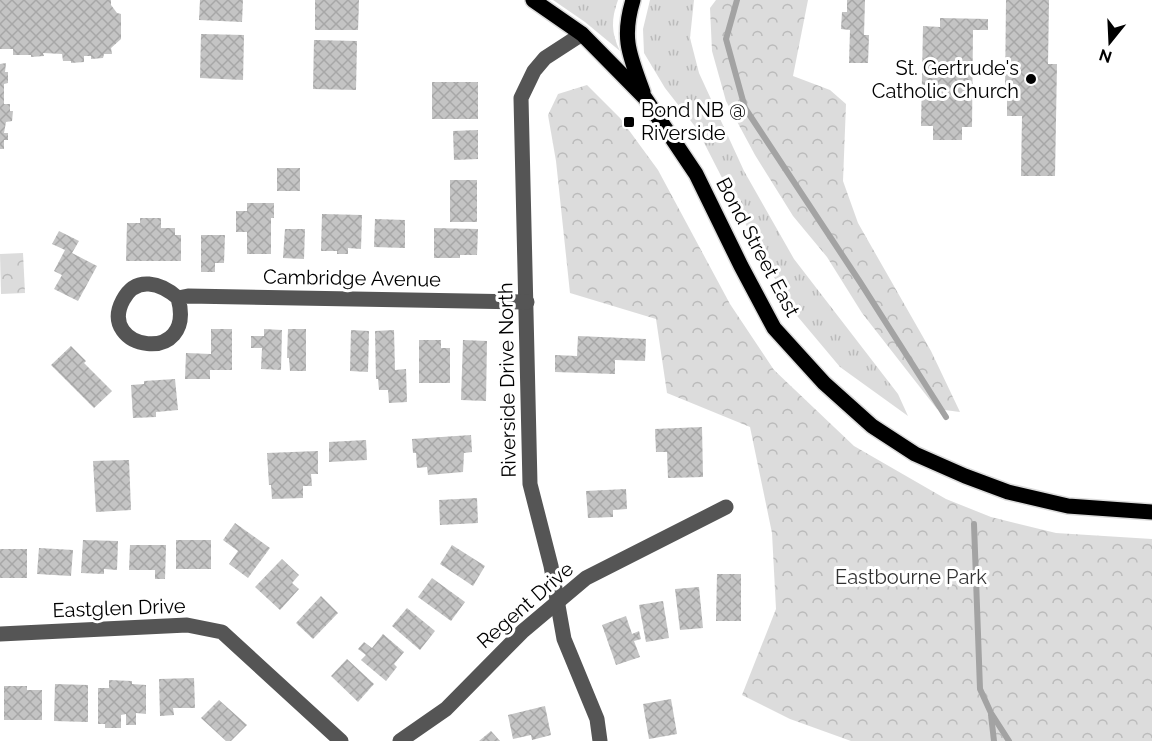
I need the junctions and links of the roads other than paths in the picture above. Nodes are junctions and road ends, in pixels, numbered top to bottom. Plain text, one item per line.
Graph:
1 (533, 0) edge
2 (633, 0) edge
3 (582, 34) junction
4 (645, 98) junction
5 (178, 298) junction
6 (527, 302) junction
7 (726, 507) dead end
8 (1152, 512) edge
9 (557, 602) junction
10 (0, 634) edge
11 (341, 741) edge
12 (400, 741) edge
13 (600, 741) edge

1 - 3 main road, Bond Street East
2 - 4 main road
3 - 4 main road, Bond Street East
3 - 6 street, Riverside Drive North
4 - 8 main road, Bond Street East
5 - 5 street
5 - 6 street, Cambridge Avenue
6 - 9 street, Riverside Drive North
7 - 9 street, Regent Drive
9 - 12 street, Regent Drive
9 - 13 street, Riverside Drive North
10 - 11 street, Eastglen Drive

